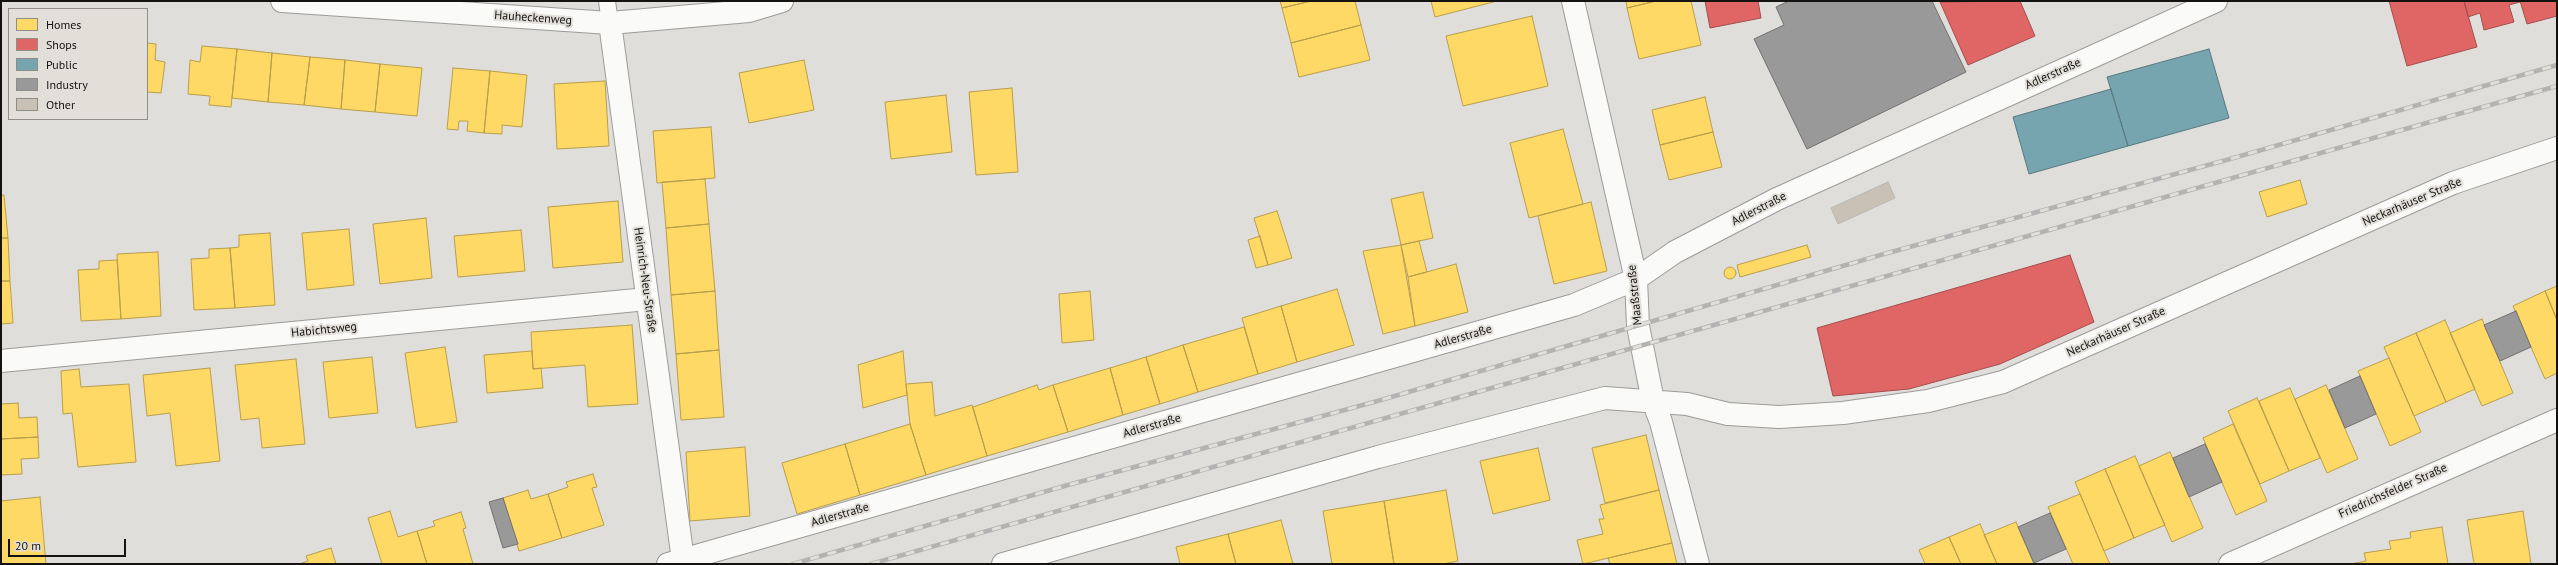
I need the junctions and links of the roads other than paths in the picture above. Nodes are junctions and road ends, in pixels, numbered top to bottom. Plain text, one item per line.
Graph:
1 (282, 1) edge
2 (607, 1) edge
3 (782, 1) edge
4 (1574, 1) edge
5 (2216, 1) edge
6 (610, 23) junction
7 (2557, 148) edge
8 (1636, 279) junction
9 (647, 299) junction
10 (1, 361) edge
11 (1653, 401) junction
12 (2557, 420) edge
13 (676, 562) edge
14 (1003, 564) edge
15 (1698, 564) edge
16 (2230, 564) edge

1 - 6 street, Hauheckenweg
2 - 6 lane, Heinrich-Neu-Straße
3 - 6 street, Hauheckenweg
4 - 8 street, Maaßstraße
5 - 8 street, Adlerstraße
6 - 9 street, Heinrich-Neu-Straße
7 - 11 street, Neckarhäuser Straße
8 - 11 street, Maaßstraße
8 - 13 street, Adlerstraße
9 - 10 street, Habichtsweg
9 - 13 street, Heinrich-Neu-Straße
11 - 14 street
11 - 15 street, Maaßstraße
12 - 16 street, Friedrichsfelder Straße

